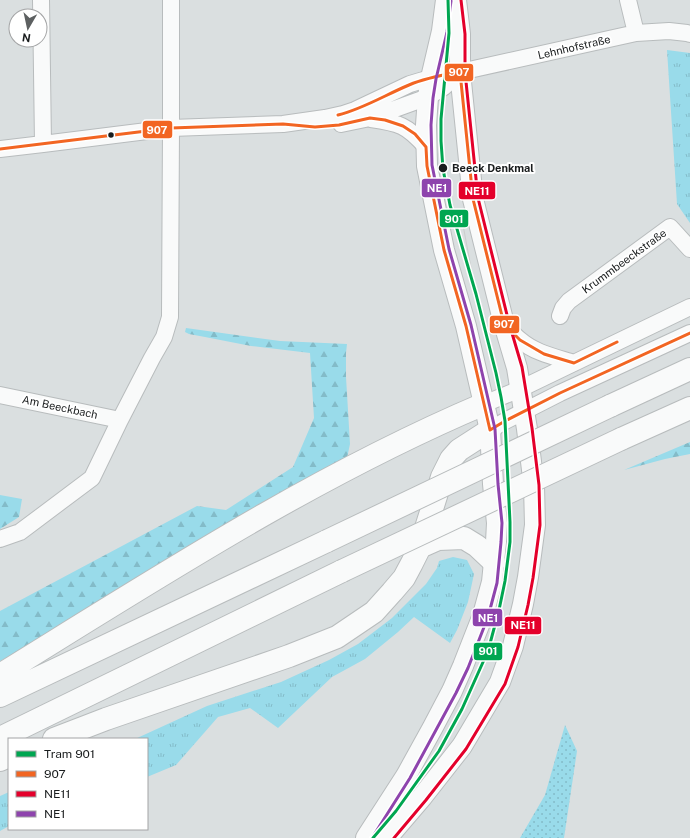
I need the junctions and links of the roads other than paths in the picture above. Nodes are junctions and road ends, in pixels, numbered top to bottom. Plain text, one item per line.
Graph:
1 (41, 0) edge
2 (170, 0) edge
3 (446, 0) edge
4 (456, 0) edge
5 (628, 0) edge
6 (636, 33) junction
7 (690, 34) edge
8 (460, 72) junction
9 (430, 87) junction
10 (370, 118) junction
11 (283, 124) junction
12 (171, 128) junction
13 (43, 144) junction
14 (426, 147) junction
15 (0, 149) edge
16 (690, 249) edge
17 (690, 308) edge
18 (560, 316) dead end
19 (504, 324) junction
20 (690, 333) edge
21 (574, 363) junction
22 (690, 369) edge
23 (520, 389) junction
24 (0, 395) edge
25 (484, 404) junction
26 (690, 408) edge
27 (524, 412) junction
28 (120, 420) junction
29 (490, 430) junction
30 (0, 540) edge
31 (420, 547) junction
32 (494, 562) junction
33 (0, 675) edge
34 (0, 696) edge
35 (0, 738) edge
36 (57, 738) edge
37 (366, 838) edge
38 (387, 838) edge

1 - 13 street
2 - 12 street
3 - 9 main road
4 - 8 main road
5 - 6 street
6 - 7 street, Lehnhofstraße
6 - 8 street, Lehnhofstraße
8 - 9 street, Lehnhofstraße
8 - 19 main road
9 - 10 street
9 - 11 street
9 - 14 main road
10 - 11 street
10 - 14 street
11 - 12 street
12 - 13 street
12 - 28 street
13 - 15 street
14 - 25 main road
16 - 18 street, Krummbeeckstraße
17 - 21 street
19 - 21 street
19 - 23 main road
20 - 27 street
21 - 23 street
22 - 34 highway, bridge
23 - 25 street
23 - 27 main road
24 - 28 street, Am Beeckbach
25 - 29 main road
25 - 33 highway
26 - 35 highway, bridge
27 - 29 street
27 - 38 main road
28 - 30 street
29 - 31 highway
29 - 32 main road
31 - 32 highway
31 - 36 highway
32 - 37 main road

